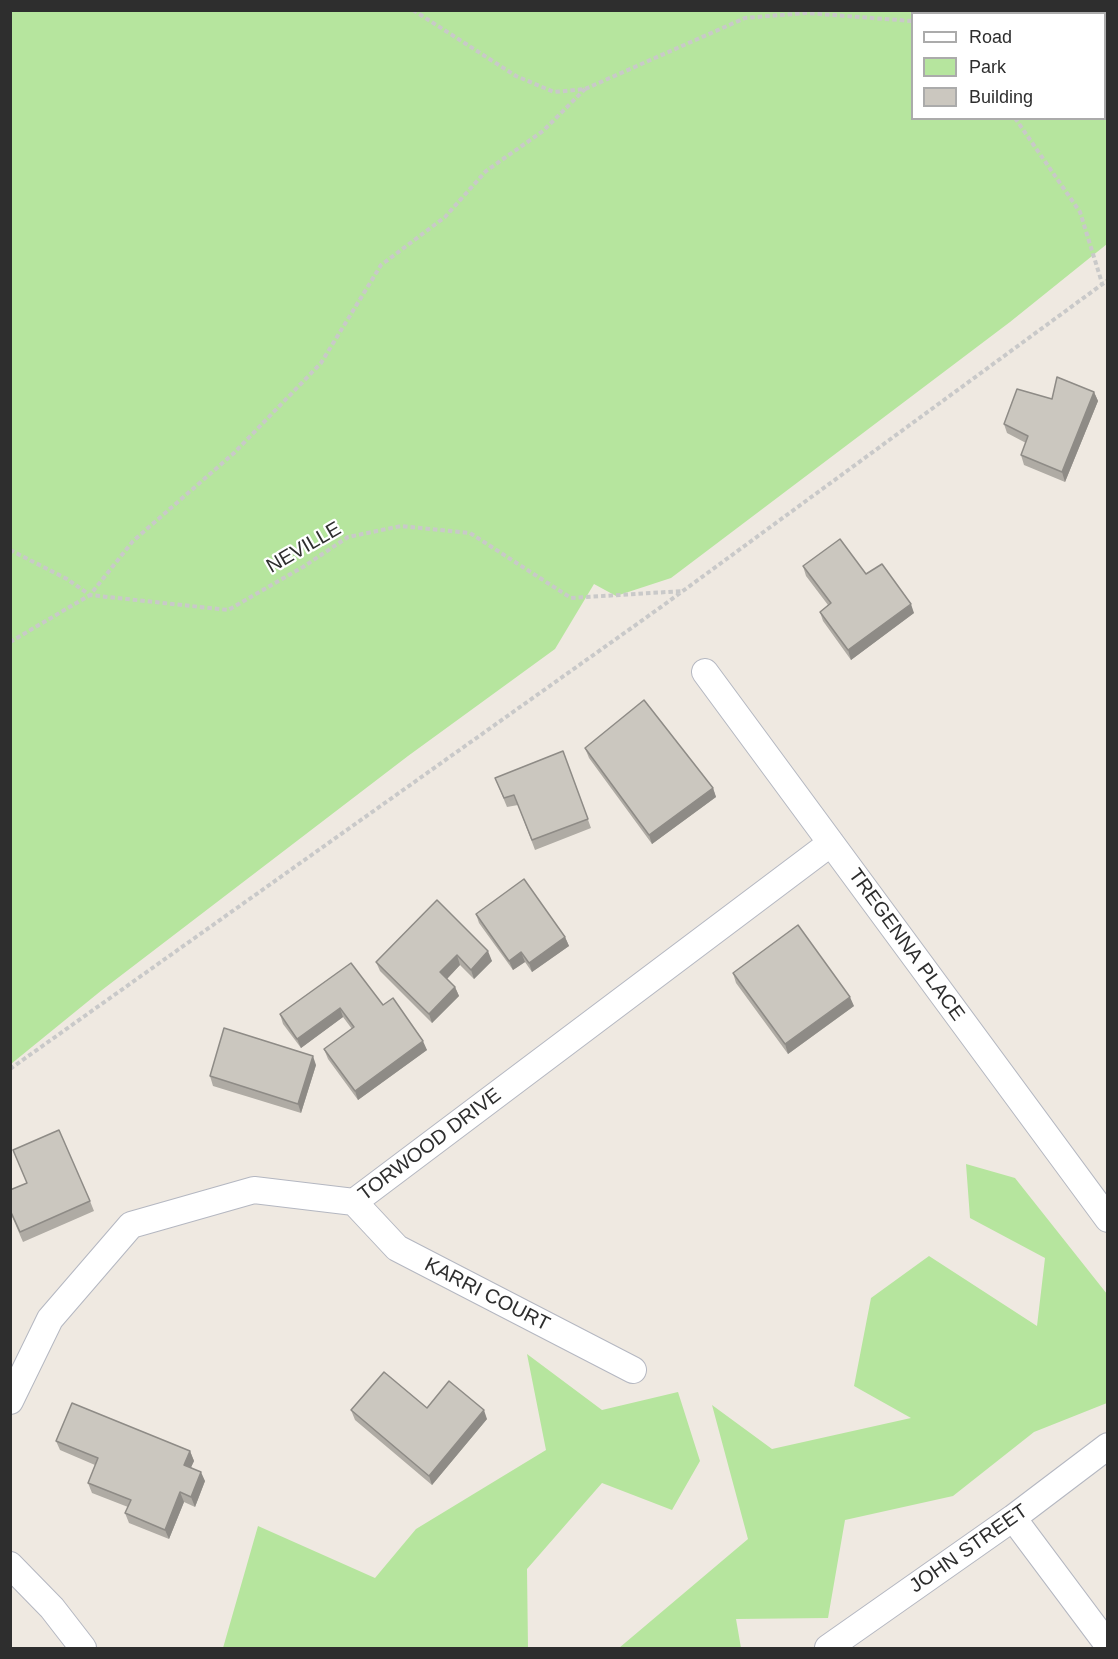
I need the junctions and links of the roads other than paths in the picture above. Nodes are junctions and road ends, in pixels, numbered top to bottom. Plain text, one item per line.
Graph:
1 (705, 672) dead end
2 (831, 843) junction
3 (354, 1202) junction
4 (1107, 1219) edge
5 (633, 1370) dead end
6 (10, 1401) edge
7 (1107, 1446) edge
8 (1013, 1518) junction
9 (10, 1565) edge
10 (1107, 1645) edge
11 (83, 1648) edge
12 (828, 1648) edge

1 - 2 street, TREGENNA PLACE
2 - 3 street, TORWOOD DRIVE
2 - 4 street, TREGENNA PLACE
3 - 5 street, KARRI COURT
3 - 6 street, TORWOOD DRIVE
7 - 8 street, JOHN STREET
8 - 10 street
8 - 12 street, JOHN STREET
9 - 11 street

